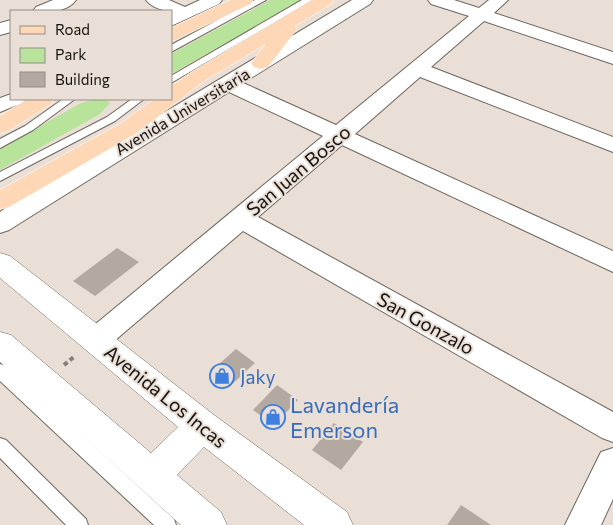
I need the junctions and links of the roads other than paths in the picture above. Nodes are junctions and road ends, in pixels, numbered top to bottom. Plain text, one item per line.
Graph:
1 (67, 0) edge
2 (155, 0) edge
3 (213, 0) edge
4 (244, 0) edge
5 (262, 0) edge
6 (325, 0) edge
7 (364, 0) edge
8 (437, 0) edge
9 (499, 0) edge
10 (304, 7) edge
11 (44, 10) edge
12 (168, 10) edge
13 (482, 15) junction
14 (179, 18) edge
15 (172, 28) edge
16 (172, 36) edge
17 (172, 48) edge
18 (613, 58) edge
19 (261, 63) junction
20 (418, 69) junction
21 (172, 79) edge
22 (230, 84) junction
23 (172, 95) edge
24 (13, 100) edge
25 (41, 100) edge
26 (69, 100) edge
27 (167, 100) edge
28 (125, 103) edge
29 (0, 106) edge
30 (0, 126) edge
31 (339, 135) junction
32 (0, 144) edge
33 (613, 144) edge
34 (0, 177) edge
35 (0, 201) edge
36 (240, 218) junction
37 (0, 224) edge
38 (613, 262) edge
39 (0, 264) edge
40 (96, 340) junction
41 (0, 344) edge
42 (0, 371) edge
43 (202, 426) junction
44 (613, 428) edge
45 (0, 446) edge
46 (613, 463) edge
47 (152, 476) junction
48 (79, 525) edge
49 (167, 525) edge
50 (208, 525) edge
51 (334, 525) edge
52 (583, 525) edge

1 - 11 street
2 - 12 street
3 - 14 street
4 - 15 main road
4 - 16 main road
5 - 17 lane
6 - 10 main road, Avenida Universitaria
7 - 19 street, Avenida Universitaria
8 - 13 street
9 - 13 street, San Juan Bosco
10 - 19 main road
10 - 21 lane
10 - 23 main road, Avenida Universitaria
13 - 18 street
13 - 20 street, San Juan Bosco
19 - 22 street, Avenida Universitaria
20 - 31 street, San Juan Bosco
20 - 33 street
22 - 31 street
22 - 37 street, Avenida Universitaria
24 - 29 street
25 - 30 main road
26 - 32 lane
27 - 35 main road, Avenida Universitaria
28 - 34 lane
31 - 36 street, San Juan Bosco
31 - 38 street
36 - 40 street, San Juan Bosco
36 - 44 street, San Gonzalo
39 - 40 main road, Avenida Los Incas
40 - 43 main road, Avenida Los Incas
41 - 47 main road
42 - 49 lane
43 - 47 main road
43 - 51 main road, Avenida Los Incas
45 - 48 lane
46 - 52 street
47 - 50 main road

